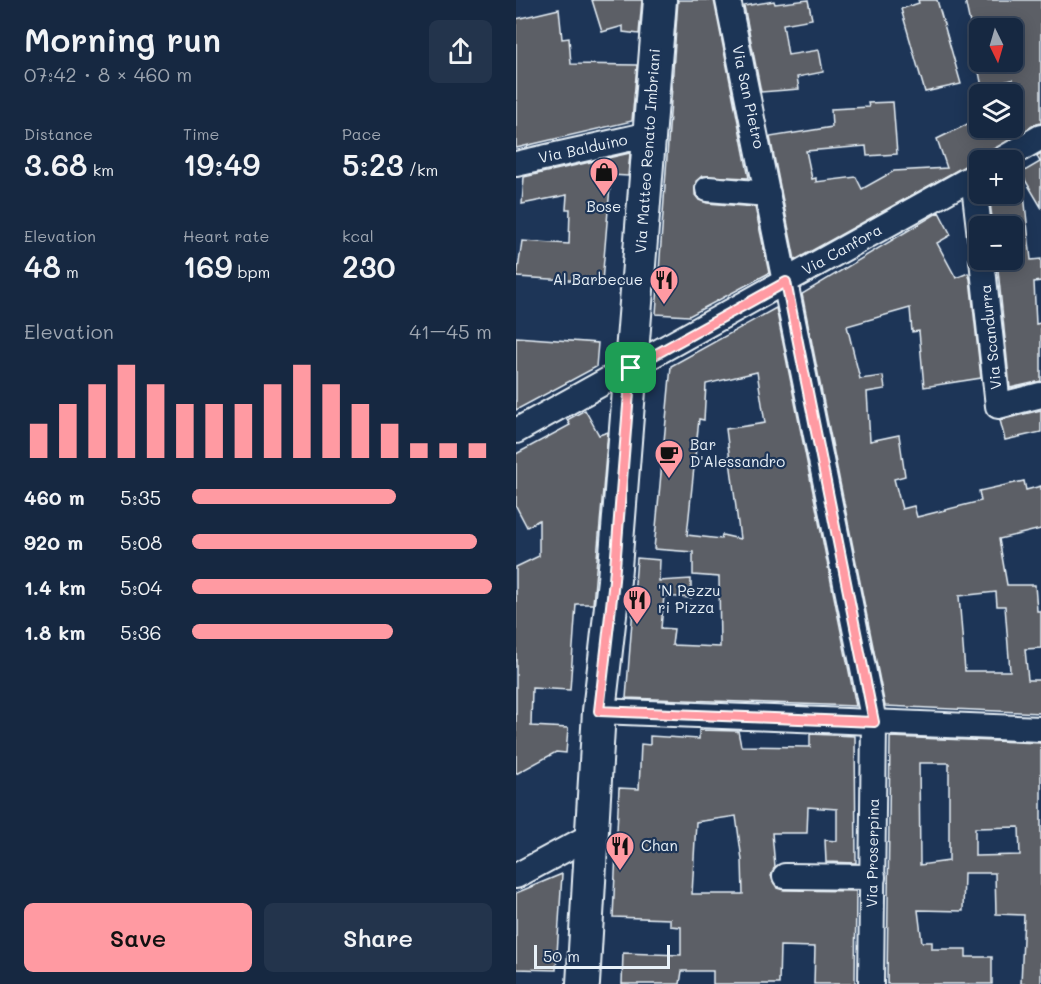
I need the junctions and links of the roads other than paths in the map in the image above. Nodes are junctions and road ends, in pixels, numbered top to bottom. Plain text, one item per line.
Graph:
1 (660, 0) edge
2 (728, 0) edge
3 (650, 134) junction
4 (1041, 137) edge
5 (1018, 150) edge
6 (516, 164) edge
7 (969, 179) edge
8 (708, 189) dead end
9 (768, 194) junction
10 (983, 270) edge
11 (786, 282) junction
12 (631, 368) junction
13 (1041, 395) edge
14 (516, 431) edge
15 (599, 711) junction
16 (874, 722) junction
17 (1041, 729) edge
18 (592, 835) junction
19 (517, 872) edge
20 (785, 876) dead end
21 (873, 877) junction
22 (584, 984) edge
23 (871, 984) edge

1 - 3 main road, Via Matteo Renato Imbriani
2 - 9 street, Via San Pietro
3 - 6 street, Via Balduino
3 - 12 main road, Via Matteo Renato Imbriani
4 - 5 street
7 - 11 street, Via Canfora
8 - 9 street
9 - 11 street, Via San Pietro
10 - 13 street, Via Scandurra
11 - 12 street, Via Canfora
11 - 16 street, Via San Pietro
12 - 14 street, Via Canfora
12 - 15 main road, Via Matteo Renato Imbriani
15 - 16 street
15 - 18 main road, Via Matteo Renato Imbriani
16 - 17 street
16 - 21 street, Via Proserpina
18 - 19 street
18 - 22 main road, Via Matteo Renato Imbriani
20 - 21 street
21 - 23 street, Via Proserpina

